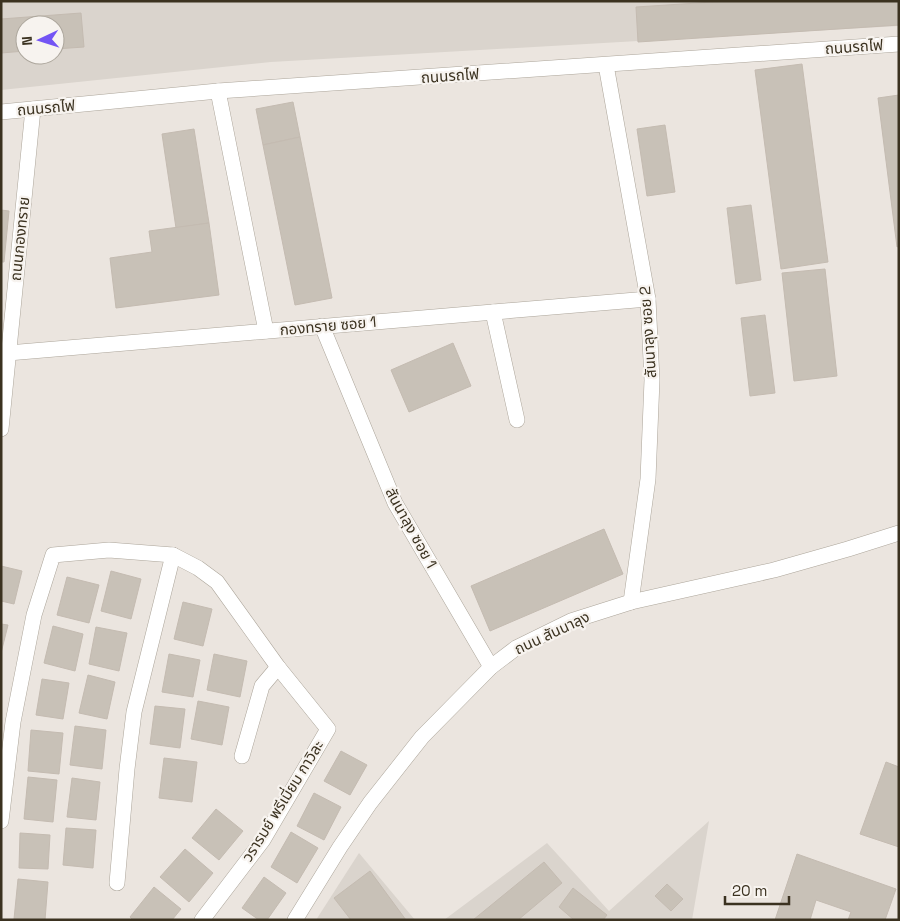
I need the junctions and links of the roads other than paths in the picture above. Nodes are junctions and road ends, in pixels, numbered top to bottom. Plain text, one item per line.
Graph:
1 (899, 44) edge
2 (606, 65) junction
3 (218, 91) junction
4 (33, 109) junction
5 (1, 112) edge
6 (648, 299) junction
7 (494, 312) junction
8 (322, 326) junction
9 (266, 331) junction
10 (8, 353) junction
11 (517, 420) dead end
12 (1, 429) edge
13 (899, 533) edge
14 (173, 555) junction
15 (631, 602) junction
16 (278, 667) junction
17 (491, 667) junction
18 (242, 756) dead end
19 (1, 821) edge
20 (117, 884) dead end
21 (202, 920) edge
22 (295, 920) edge

1 - 2 street, ถนนรถไฟ
2 - 3 street, ถนนรถไฟ
2 - 6 street, สันนาลุง ซอย 2
3 - 4 street, ถนนรถไฟ
3 - 9 street
4 - 5 street, ถนนรถไฟ
4 - 10 street, ถนนกองทราย
6 - 7 street, กองทราย ซอย 1
6 - 15 street, สันนาลุง ซอย 2
7 - 8 street, กองทราย ซอย 1
7 - 11 street
8 - 9 street, กองทราย ซอย 1
8 - 17 street, สันนาลุง ซอย 1
9 - 10 street, กองทราย ซอย 1
10 - 12 street, ถนนกองทราย
13 - 15 street, ถนน สันนาลุง
14 - 16 street
14 - 19 street
14 - 20 street
15 - 17 street, ถนน สันนาลุง
16 - 18 street
16 - 21 street, วรารมย์ พรีเมี่ยม กาวิละ
17 - 22 street, ถนน สันนาลุง

